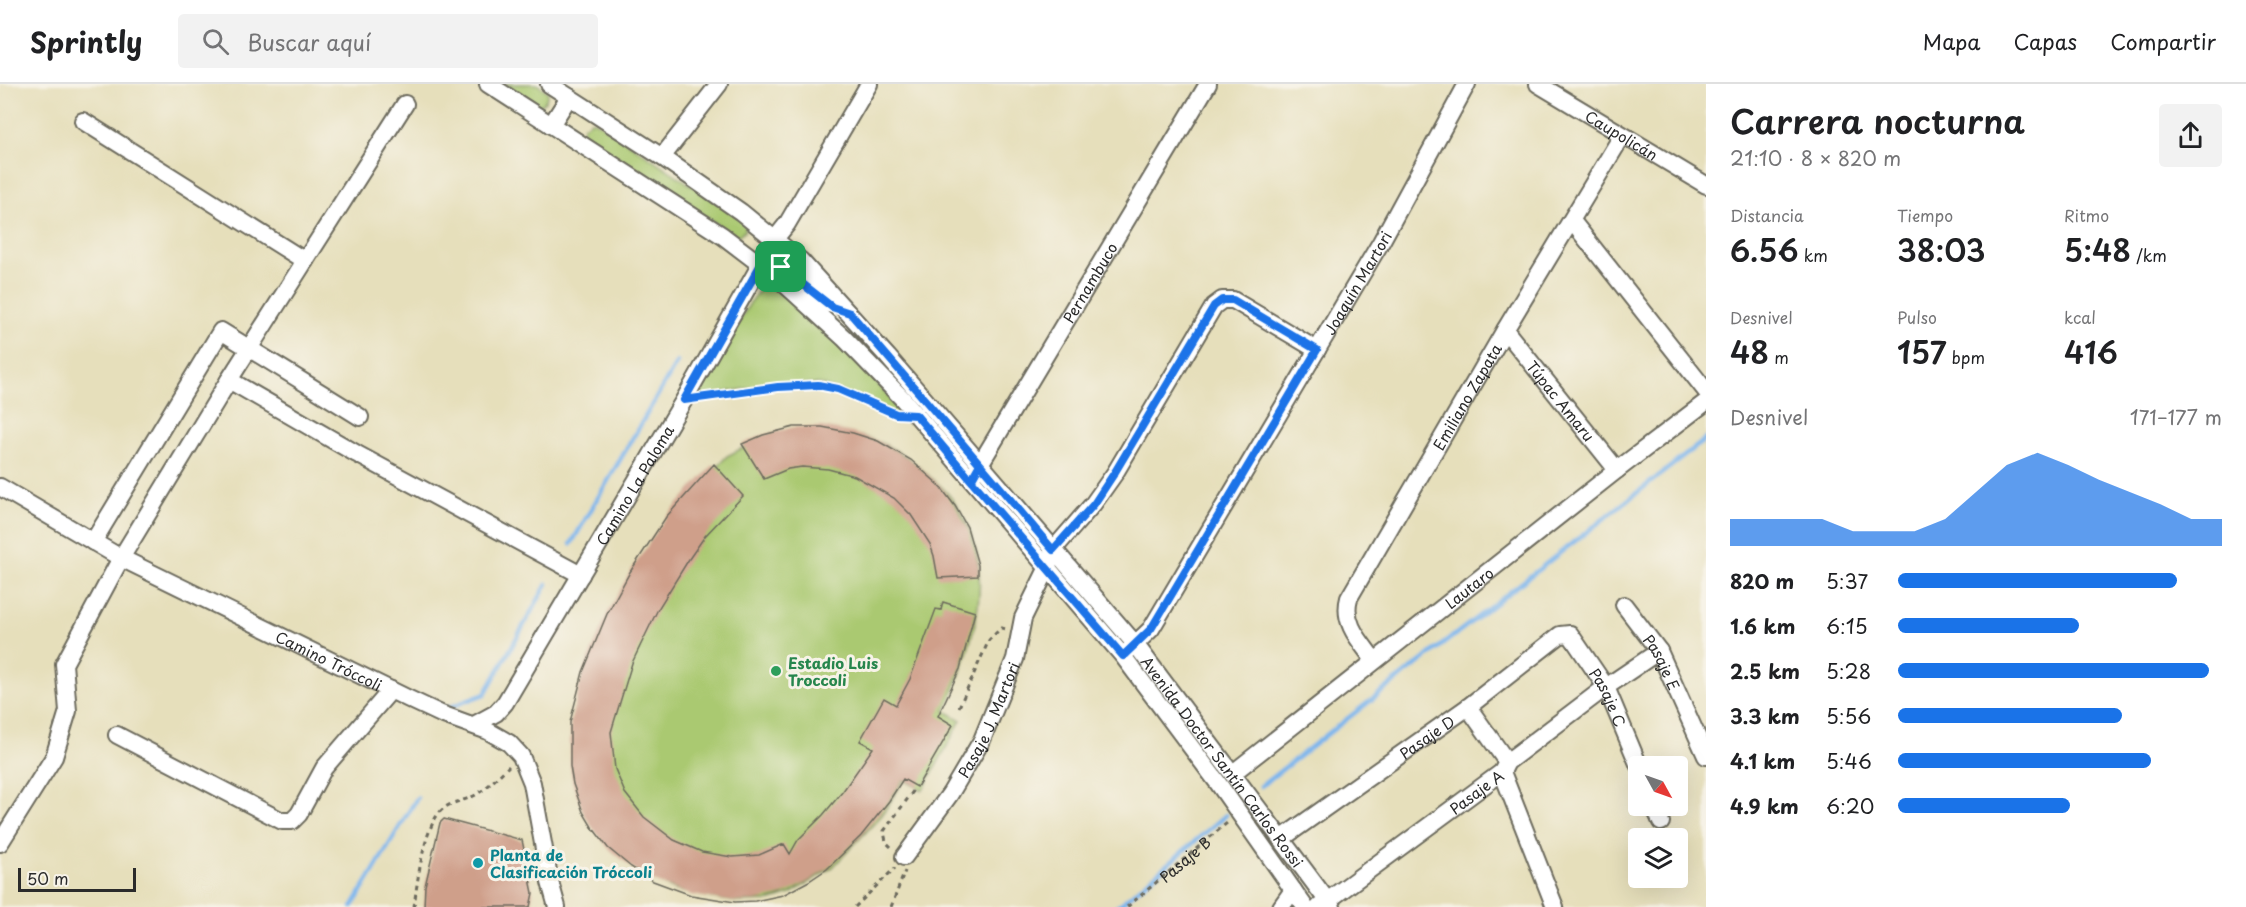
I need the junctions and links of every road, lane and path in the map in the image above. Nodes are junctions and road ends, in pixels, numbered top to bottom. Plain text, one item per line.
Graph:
1 (488, 84) edge
2 (549, 84) edge
3 (719, 84) edge
4 (869, 84) edge
5 (1208, 84) edge
6 (1538, 84) edge
7 (1463, 85) edge
8 (569, 97) junction
9 (405, 104) dead end
10 (83, 121) dead end
11 (551, 124) junction
12 (1622, 136) junction
13 (662, 157) junction
14 (1706, 185) edge
15 (1572, 221) junction
16 (775, 239) junction
17 (305, 261) junction
18 (761, 264) junction
19 (850, 313) junction
20 (1505, 330) junction
21 (249, 348) junction
22 (1317, 350) junction
23 (229, 380) junction
24 (1706, 390) edge
25 (684, 400) junction
26 (1706, 402) edge
27 (916, 415) junction
28 (360, 417) dead end
29 (980, 464) junction
30 (1617, 470) junction
31 (971, 480) junction
32 (0, 487) edge
33 (93, 542) junction
34 (1053, 550) junction
35 (121, 558) junction
36 (1047, 569) junction
37 (581, 574) junction
38 (1624, 605) dead end
39 (1020, 632) junction
40 (1570, 634) joint
41 (1136, 645) junction
42 (1659, 651) junction
43 (1123, 656) junction
44 (1374, 660) junction
45 (1606, 687) junction
46 (392, 690) junction
47 (505, 704) junction
48 (959, 707) dead end
49 (1468, 707) junction
50 (474, 724) junction
51 (117, 735) dead end
52 (509, 743) junction
53 (521, 756) junction
54 (1635, 756) edge
55 (1706, 756) edge
56 (1504, 767) junction
57 (1233, 773) junction
58 (914, 790) dead end
59 (1658, 816) edge
60 (1244, 820) junction
61 (1661, 822) dead end
62 (1281, 839) junction
63 (0, 843) edge
64 (904, 857) junction
65 (1293, 890) junction
66 (1326, 905) edge
67 (414, 907) edge
68 (557, 907) edge
69 (855, 907) edge
70 (891, 907) edge
71 (1127, 907) edge
72 (1281, 907) edge
73 (1305, 907) edge
74 (1555, 907) edge

1 - 11 street, Avenida Doctor Santín Carlos Rossi
2 - 8 street, Avenida Doctor Santín Carlos Rossi
3 - 13 street
4 - 16 street
5 - 29 street, Pernambuco
6 - 12 street, Caupolicán
7 - 22 street, Joaquín Martori
8 - 11 street
8 - 13 street, Avenida Doctor Santín Carlos Rossi
9 - 17 street
10 - 17 street
11 - 18 street, Avenida Doctor Santín Carlos Rossi
12 - 14 street, Caupolicán
12 - 15 street, Emiliano Zapata
13 - 16 street, Avenida Doctor Santín Carlos Rossi
15 - 20 street, Emiliano Zapata
15 - 24 street
16 - 18 street
16 - 19 street, Avenida Doctor Santín Carlos Rossi
17 - 21 street
18 - 19 street
18 - 25 street, Camino La Paloma
18 - 27 street, Avenida Doctor Santín Carlos Rossi
19 - 29 street, Avenida Doctor Santín Carlos Rossi
20 - 30 street, Túpac Amaru
20 - 44 street, Emiliano Zapata
21 - 23 street
21 - 28 street
21 - 33 street
22 - 34 street
22 - 41 street, Joaquín Martori
23 - 35 street
23 - 37 street
25 - 27 path
25 - 37 street, Camino La Paloma
26 - 30 street, Lautaro
27 - 31 street, Avenida Doctor Santín Carlos Rossi
29 - 31 street, Pernambuco
29 - 34 street, Avenida Doctor Santín Carlos Rossi
30 - 44 street, Lautaro
31 - 36 street, Avenida Doctor Santín Carlos Rossi
32 - 33 street, Camino Tróccoli
33 - 35 street, Camino Tróccoli
34 - 36 street, Pasaje J, Martori
34 - 41 street, Avenida Doctor Santín Carlos Rossi
35 - 46 street, Camino Tróccoli
35 - 63 street
36 - 39 street, Pasaje J, Martori
36 - 43 street, Avenida Doctor Santín Carlos Rossi
37 - 47 street, Camino La Paloma
38 - 42 street, Pasaje E
39 - 48 path
39 - 64 street, Pasaje J, Martori
40 - 45 street, Pasaje C
40 - 49 street, Pasaje D
41 - 43 street, Joaquín Martori
41 - 57 street, Avenida Doctor Santín Carlos Rossi
42 - 45 street, Pasaje A
42 - 55 street, Pasaje E
43 - 60 street, Avenida Doctor Santín Carlos Rossi
44 - 57 street, Lautaro
45 - 54 street, Pasaje C
45 - 56 street, Pasaje A
46 - 50 street, Camino Tróccoli
46 - 51 street
47 - 50 street, Camino La Paloma
47 - 52 street
49 - 56 street
49 - 62 street, Pasaje D
50 - 52 street, Camino Tróccoli
52 - 53 street, Camino Tróccoli
53 - 67 path
53 - 68 street, Camino Tróccoli
56 - 66 street, Pasaje A
56 - 74 street
57 - 62 street, Avenida Doctor Santín Carlos Rossi
58 - 64 path
59 - 61 street
60 - 65 street, Avenida Doctor Santín Carlos Rossi
60 - 71 path, Pasaje B
62 - 66 street, Avenida Doctor Santín Carlos Rossi
64 - 69 path
64 - 70 path
65 - 72 street
65 - 73 street, Avenida Doctor Santín Carlos Rossi

